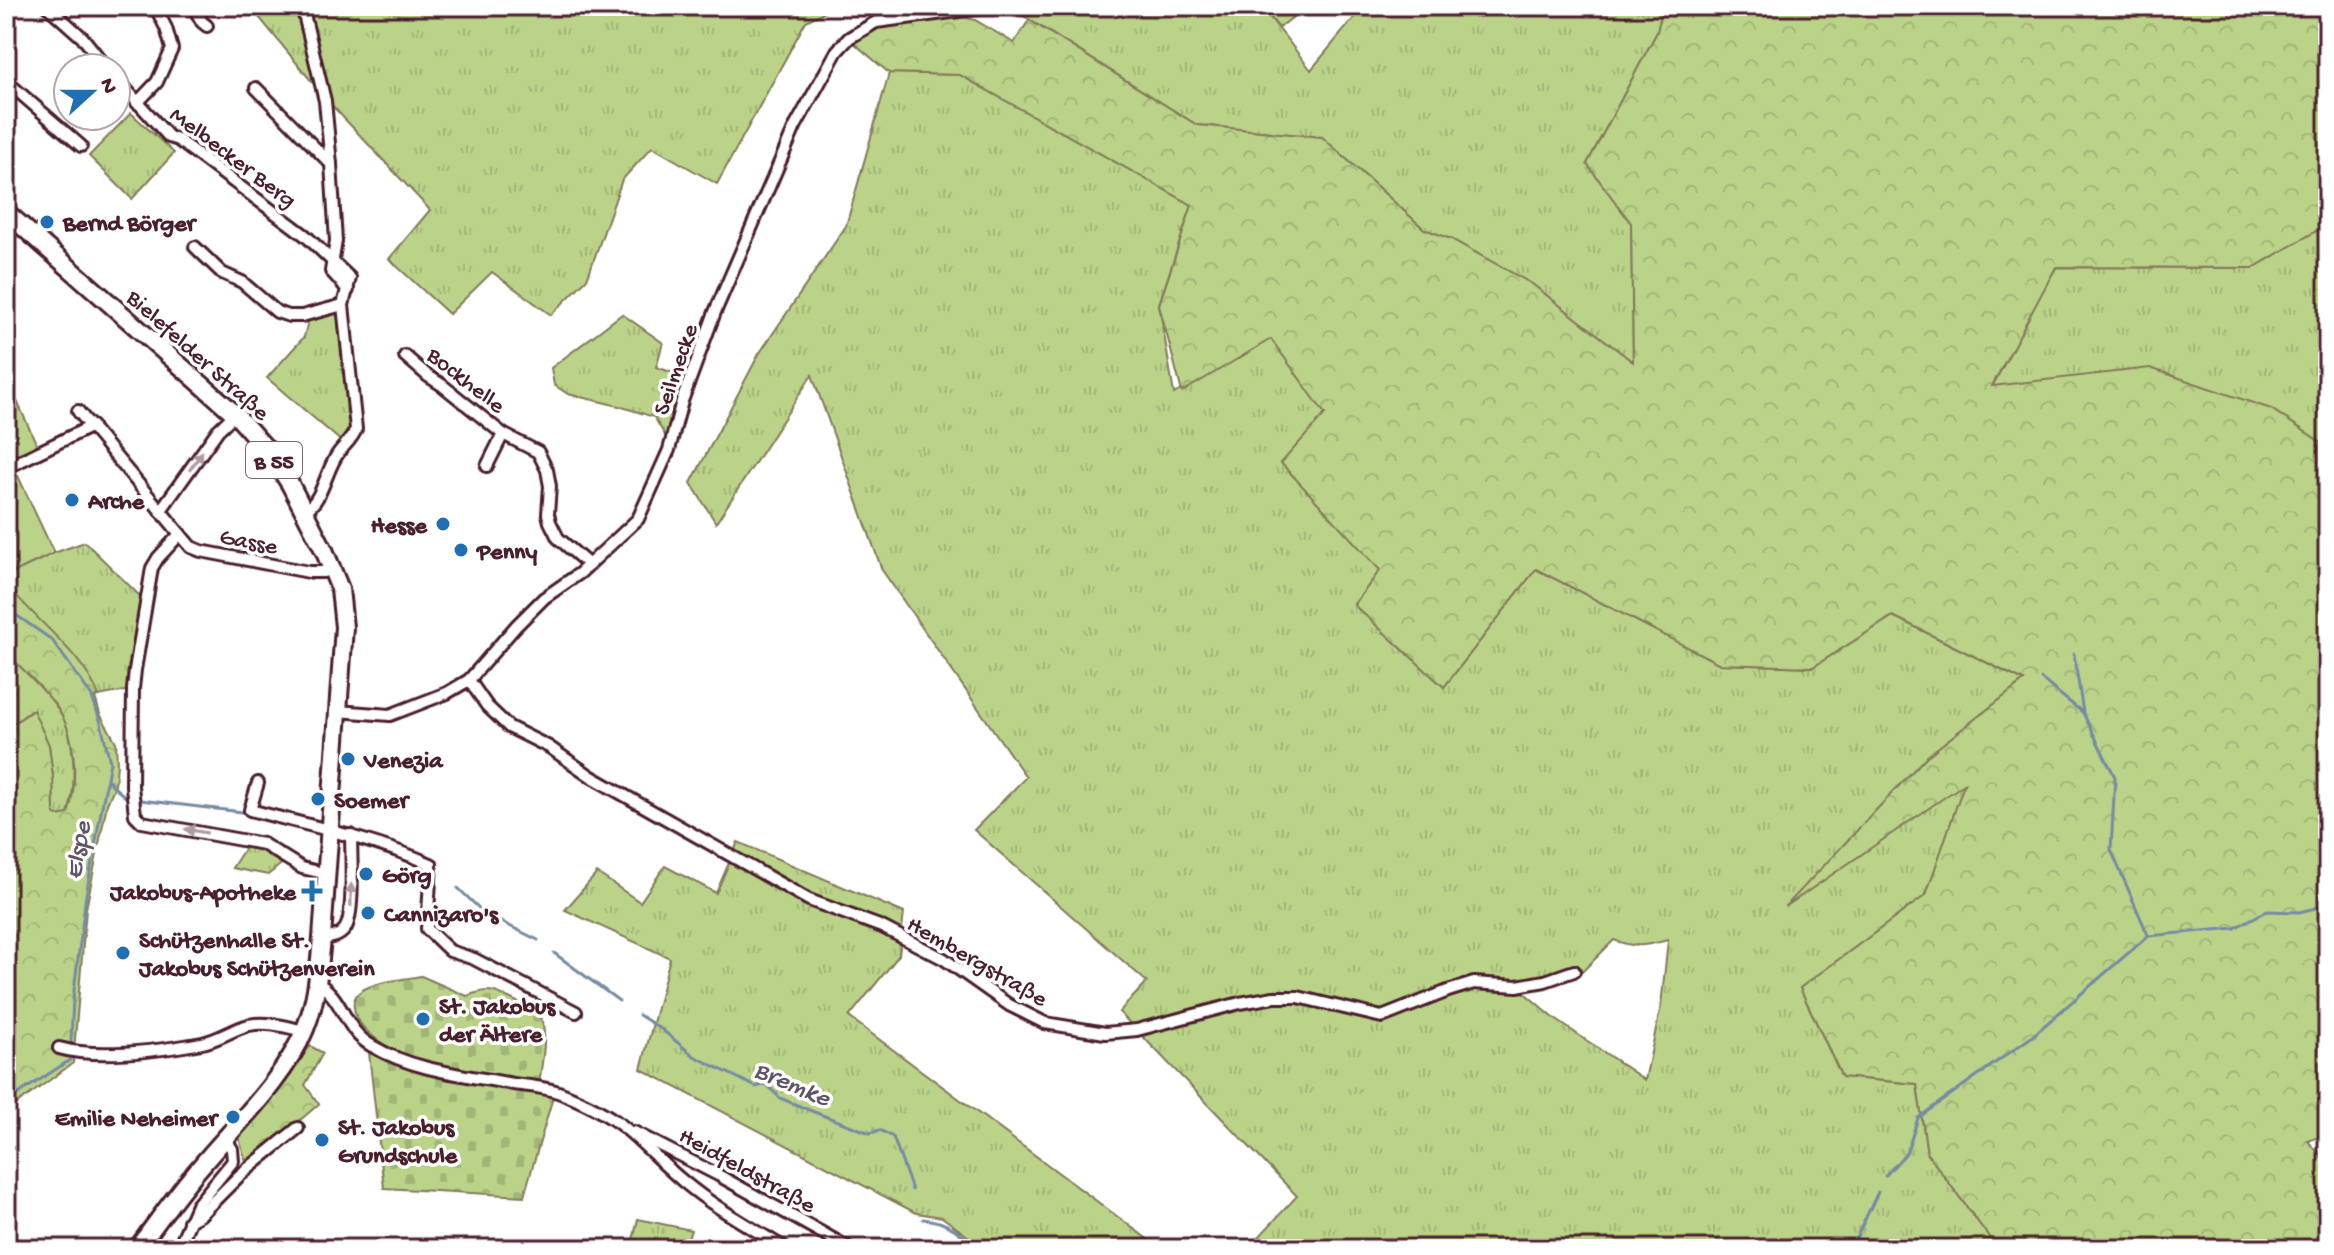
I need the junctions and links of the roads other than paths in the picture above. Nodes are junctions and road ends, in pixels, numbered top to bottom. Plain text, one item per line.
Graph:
1 (47, 6) edge
2 (155, 6) edge
3 (193, 6) edge
4 (302, 6) edge
5 (997, 6) edge
6 (207, 26) dead end
7 (94, 52) edge
8 (6, 81) edge
9 (256, 88) dead end
10 (132, 97) edge
11 (137, 103) junction
12 (81, 146) dead end
13 (331, 164) junction
14 (6, 212) edge
15 (195, 247) dead end
16 (332, 261) junction
17 (343, 305) junction
18 (405, 356) dead end
19 (78, 411) dead end
20 (235, 414) junction
21 (92, 426) junction
22 (503, 434) junction
23 (487, 466) dead end
24 (6, 468) edge
25 (161, 510) junction
26 (305, 511) junction
27 (180, 534) junction
28 (589, 565) junction
29 (332, 569) junction
30 (469, 680) junction
31 (337, 711) junction
32 (258, 783) dead end
33 (330, 830) junction
34 (351, 835) junction
35 (327, 874) junction
36 (322, 938) junction
37 (1574, 971) dead end
38 (317, 983) junction
39 (576, 1012) dead end
40 (304, 1031) junction
41 (67, 1050) dead end
42 (298, 1128) dead end
43 (625, 1128) junction
44 (225, 1138) junction
45 (189, 1221) junction
46 (137, 1249) edge
47 (178, 1249) edge
48 (786, 1249) edge
49 (851, 1249) edge

1 - 7 street
2 - 11 street
3 - 6 street
4 - 13 street
5 - 28 street, Seilmecke
8 - 12 street
9 - 13 street
10 - 11 street, Melbecker Berg
11 - 16 street, Melbecker Berg
13 - 16 street
14 - 20 main road, Bielefelder Straße / B 55
15 - 17 street
16 - 17 street
17 - 26 street
18 - 22 street, Bockhelle
19 - 21 street, Gasse
25 -> 20 street
20 - 26 main road, Bielefelder Straße / B 55
21 - 24 street
21 - 25 street, Gasse
22 - 23 street, Bockhelle
22 - 28 street, Bockhelle
25 - 27 street, Gasse
26 - 29 main road, Bielefelder Straße / B 55
27 - 29 street, Gasse
35 -> 27 street
28 - 30 street, Seilmecke
29 - 31 main road, Bielefelder Straße / B 55
30 - 31 street, Seilmecke
30 - 37 street, Hembergstraße
31 - 33 main road, Bielefelder Straße / B 55
32 - 33 street
33 - 34 street
33 - 35 main road, Bielefelder Straße / B 55
36 -> 34 street
34 - 39 street
35 - 36 main road, Bielefelder Straße / B 55
36 - 38 main road, Bielefelder Straße / B 55
38 - 40 main road, Bielefelder Straße / B 55
38 - 43 street
40 - 41 street
40 - 44 main road, Bielefelder Straße / B 55
42 - 45 street
43 - 48 street
43 - 49 street, Heidfeldstraße
44 - 45 street
44 - 46 main road, Bielefelder Straße / B 55
45 - 47 street

